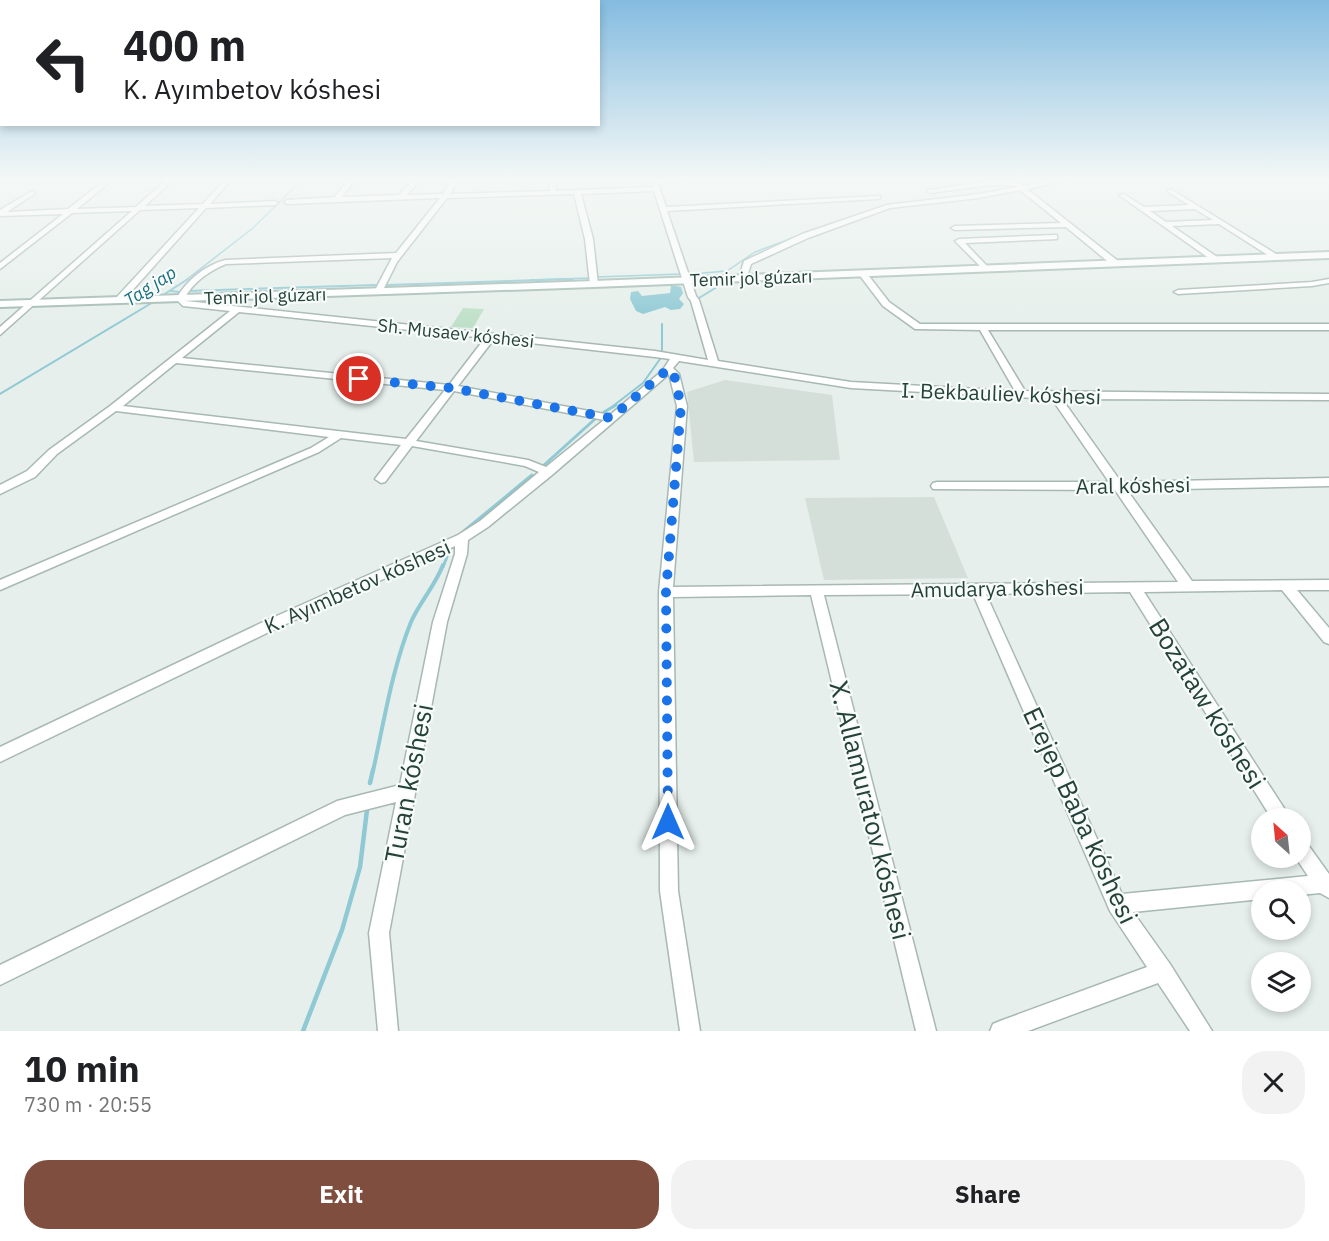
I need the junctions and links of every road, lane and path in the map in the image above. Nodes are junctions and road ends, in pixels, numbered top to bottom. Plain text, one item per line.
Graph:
1 (49, 228) edge
2 (117, 228) edge
3 (184, 228) edge
4 (421, 228) edge
5 (586, 228) edge
6 (670, 228) edge
7 (827, 228) edge
8 (1070, 228) edge
9 (1170, 228) edge
10 (1231, 228) edge
11 (1054, 237) dead end
12 (399, 255) junction
13 (1329, 255) edge
14 (1277, 257) junction
15 (1216, 259) junction
16 (1115, 263) junction
17 (0, 267) edge
18 (984, 268) junction
19 (862, 273) junction
20 (743, 278) junction
21 (688, 281) junction
22 (1329, 281) edge
23 (594, 284) junction
24 (378, 292) junction
25 (1178, 292) dead end
26 (176, 299) junction
27 (119, 300) junction
28 (35, 302) junction
29 (0, 303) edge
30 (237, 309) junction
31 (982, 326) junction
32 (1329, 327) edge
33 (0, 332) edge
34 (490, 337) junction
35 (174, 360) junction
36 (672, 364) junction
37 (714, 364) junction
38 (451, 388) junction
39 (1022, 395) junction
40 (1055, 396) junction
41 (1329, 397) edge
42 (114, 408) junction
43 (611, 418) junction
44 (340, 434) junction
45 (411, 443) junction
46 (548, 472) junction
47 (381, 479) dead end
48 (1329, 482) edge
49 (937, 486) dead end
50 (1118, 486) junction
51 (0, 490) edge
52 (462, 538) junction
53 (0, 585) edge
54 (1285, 585) junction
55 (1329, 585) edge
56 (1134, 586) junction
57 (1188, 586) junction
58 (977, 588) junction
59 (816, 590) junction
60 (666, 592) junction
61 (1329, 638) edge
62 (0, 755) edge
63 (407, 791) junction
64 (1275, 808) edge
65 (1311, 863) edge
66 (1327, 886) edge
67 (1117, 904) junction
68 (1163, 971) junction
69 (0, 975) edge
70 (388, 1031) edge
71 (690, 1031) edge
72 (926, 1031) edge
73 (1000, 1031) edge
74 (1202, 1031) edge

1 - 17 street
2 - 28 street
3 - 27 street
4 - 12 street
5 - 23 street
6 - 21 street
7 - 20 street
8 - 16 street
9 - 15 street
10 - 14 street
11 - 18 street
12 - 24 street
12 - 26 street
13 - 14 street, Temir jol gúzarı
14 - 15 street, Temir jol gúzarı
15 - 16 street, Temir jol gúzarı
16 - 18 street, Temir jol gúzarı
18 - 19 street, Temir jol gúzarı
19 - 20 street, Temir jol gúzarı
19 - 31 street
20 - 21 street, Temir jol gúzarı
21 - 23 street, Temir jol gúzarı
21 - 37 street
22 - 25 street
23 - 24 street, Temir jol gúzarı
24 - 26 street, Temir jol gúzarı
26 - 27 street, Temir jol gúzarı
26 - 30 street, Sh. Musaev kóshesi
27 - 28 street
28 - 29 street
28 - 33 street
30 - 34 street, Sh. Musaev kóshesi
30 - 35 street
31 - 32 street
31 - 39 street
34 - 36 street, Sh. Musaev kóshesi
34 - 38 street
35 - 38 street
35 - 42 street
36 - 37 street, I. Bekbauliev kóshesi
36 - 43 street, K. Ayımbetov kóshesi
36 - 60 street
37 - 39 street, I. Bekbauliev kóshesi
38 - 43 street
38 - 45 street
39 - 40 street, I. Bekbauliev kóshesi
40 - 41 street, I. Bekbauliev kóshesi
40 - 50 street
42 - 44 street
42 - 51 street
43 - 46 street, K. Ayımbetov kóshesi
44 - 45 street
44 - 53 street
45 - 46 street
45 - 47 street
46 - 52 street, K. Ayımbetov kóshesi
48 - 50 street, Aral kóshesi
49 - 50 street, Aral kóshesi
50 - 57 street
52 - 62 street, K. Ayımbetov kóshesi
52 - 63 street, Turan kóshesi
54 - 55 street, Amudarya kóshesi
54 - 57 street, Amudarya kóshesi
54 - 61 street
56 - 57 street, Amudarya kóshesi
56 - 58 street, Amudarya kóshesi
56 - 64 street, Bozataw kóshesi
58 - 59 street, Amudarya kóshesi
58 - 67 street, Erejep Baba kóshesi
59 - 60 street, Amudarya kóshesi
59 - 72 street, X. Allamuratov kóshesi
60 - 71 street
63 - 69 street
63 - 70 street, Turan kóshesi
65 - 66 street
66 - 67 street
67 - 68 street, Erejep Baba kóshesi
68 - 73 street
68 - 74 street, Erejep Baba kóshesi

